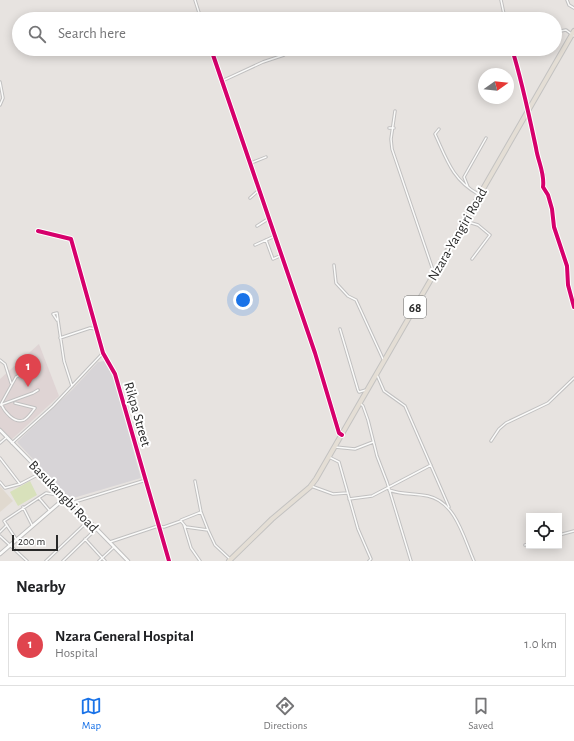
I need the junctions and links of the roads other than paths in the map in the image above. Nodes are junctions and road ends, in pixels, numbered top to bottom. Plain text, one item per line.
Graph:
1 (195, 0) edge
2 (501, 0) edge
3 (567, 0) edge
4 (574, 8) edge
5 (199, 12) edge
6 (504, 12) edge
7 (562, 30) edge
8 (574, 34) edge
9 (562, 54) edge
10 (214, 56) edge
11 (281, 56) edge
12 (514, 56) edge
13 (561, 56) edge
14 (222, 80) junction
15 (0, 82) edge
16 (0, 105) edge
17 (395, 111) dead end
18 (528, 111) junction
19 (389, 128) dead end
20 (394, 128) junction
21 (439, 129) dead end
22 (486, 138) dead end
23 (266, 157) dead end
24 (251, 163) junction
25 (468, 187) junction
26 (259, 190) junction
27 (480, 195) junction
28 (250, 198) dead end
29 (268, 219) junction
30 (465, 221) junction
31 (257, 226) dead end
32 (38, 231) dead end
33 (275, 236) junction
34 (266, 240) junction
35 (254, 245) dead end
36 (282, 255) junction
37 (472, 259) dead end
38 (334, 265) dead end
39 (434, 274) junction
40 (574, 290) edge
41 (570, 291) junction
42 (574, 306) edge
43 (57, 320) dead end
44 (96, 328) junction
45 (340, 329) dead end
46 (60, 338) junction
47 (103, 353) junction
48 (0, 360) edge
49 (385, 360) junction
50 (25, 372) dead end
51 (376, 375) junction
52 (574, 378) edge
53 (12, 383) junction
54 (72, 387) junction
55 (38, 390) dead end
56 (368, 390) junction
57 (15, 403) dead end
58 (360, 403) junction
59 (1, 404) edge
60 (0, 430) edge
61 (342, 435) junction
62 (7, 437) junction
63 (491, 441) dead end
64 (373, 442) junction
65 (0, 443) edge
66 (12, 443) junction
67 (335, 447) junction
68 (329, 457) junction
69 (0, 458) edge
70 (431, 465) junction
71 (41, 473) junction
72 (146, 480) junction
73 (195, 481) dead end
74 (0, 482) edge
75 (20, 484) junction
76 (311, 486) junction
77 (389, 489) junction
78 (348, 490) junction
79 (344, 492) junction
80 (348, 494) junction
81 (64, 497) junction
82 (39, 498) junction
83 (350, 499) junction
84 (71, 503) junction
85 (23, 507) junction
86 (449, 507) junction
87 (50, 511) junction
88 (201, 512) junction
89 (89, 521) junction
90 (181, 522) junction
91 (7, 525) junction
92 (184, 525) junction
93 (32, 526) junction
94 (158, 526) junction
95 (96, 529) junction
96 (208, 530) junction
97 (574, 531) edge
98 (0, 532) edge
99 (562, 534) edge
100 (0, 536) edge
101 (85, 539) junction
102 (16, 540) junction
103 (110, 542) junction
104 (10, 546) junction
105 (114, 547) junction
106 (0, 554) edge
107 (102, 558) junction
108 (230, 560) edge
109 (27, 561) edge
110 (46, 561) edge
111 (62, 561) edge
112 (99, 561) edge
113 (105, 561) edge
114 (128, 561) edge
115 (169, 561) edge
116 (200, 561) edge
117 (369, 561) edge
118 (411, 561) edge
119 (474, 561) edge

1 - 5 street
2 - 6 street
3 - 4 street
7 - 8 street
8 - 9 main road, Nzara-Yangiri Road / 68
10 - 14 street
11 - 14 street
12 - 18 street
13 - 18 main road, Nzara-Yangiri Road / 68
14 - 24 street
15 - 16 street
17 - 20 street
18 - 27 main road, Nzara-Yangiri Road / 68
18 - 41 street
19 - 20 street
20 - 39 street
21 - 25 street
22 - 25 street
23 - 24 street
24 - 26 street
25 - 27 street
26 - 28 street
26 - 29 street
27 - 30 main road, Nzara-Yangiri Road / 68
29 - 31 street
29 - 33 street
30 - 37 street
30 - 39 main road, Nzara-Yangiri Road / 68
32 - 44 street, Rikpa Street
33 - 34 street
33 - 36 street
34 - 35 street
34 - 36 street
36 - 61 street
38 - 49 street
39 - 49 main road, Nzara-Yangiri Road / 68
40 - 41 street
41 - 42 street
43 - 46 street
44 - 46 street
44 - 47 street, Rikpa Street
45 - 56 street
46 - 54 street
47 - 54 street
47 - 72 street, Rikpa Street
48 - 53 street
49 - 51 main road, Nzara-Yangiri Road / 68
50 - 53 street
51 - 56 main road, Nzara-Yangiri Road / 68
51 - 70 street
52 - 63 street
53 - 59 street
54 - 66 street
55 - 59 street
56 - 58 main road, Nzara-Yangiri Road / 68
57 - 59 street
58 - 61 main road, Nzara-Yangiri Road / 68
58 - 64 street
60 - 62 street, Basukangbi Road
61 - 67 main road, Nzara-Yangiri Road / 68
62 - 65 street
62 - 66 street, Basukangbi Road
64 - 67 street
64 - 77 street
66 - 71 street, Basukangbi Road
67 - 68 main road, Nzara-Yangiri Road / 68
68 - 76 main road, Nzara-Yangiri Road / 68
68 - 78 street
69 - 75 street
70 - 77 street
70 - 86 street
71 - 75 street
71 - 81 street, Basukangbi Road
72 - 84 street
72 - 94 street, Rikpa Street
73 - 88 street
74 - 75 street
76 - 79 street
76 - 108 main road, Nzara-Yangiri Road / 68
77 - 83 street
77 - 86 street
77 - 118 street
78 - 79 street
78 - 80 street
79 - 80 street
80 - 83 street
81 - 82 street
81 - 84 street, Basukangbi Road
81 - 87 street
82 - 85 street
82 - 87 street
83 - 117 street
84 - 89 street, Basukangbi Road
85 - 91 street
85 - 93 street
86 - 119 street
87 - 93 street
88 - 90 street
88 - 96 street
89 - 95 street, Basukangbi Road
89 - 110 street
90 - 92 street
90 - 94 street
91 - 98 street
91 - 102 street
92 - 96 street
92 - 116 street
93 - 102 street
94 - 103 street
94 - 115 street, Rikpa Street
95 - 101 street
95 - 103 street, Basukangbi Road
96 - 108 street
97 - 99 street
100 - 104 street
101 - 107 street
101 - 111 street
102 - 104 street
103 - 105 street, Basukangbi Road
104 - 106 street
104 - 109 street
105 - 107 street
105 - 114 street, Basukangbi Road
107 - 112 street
107 - 113 street

